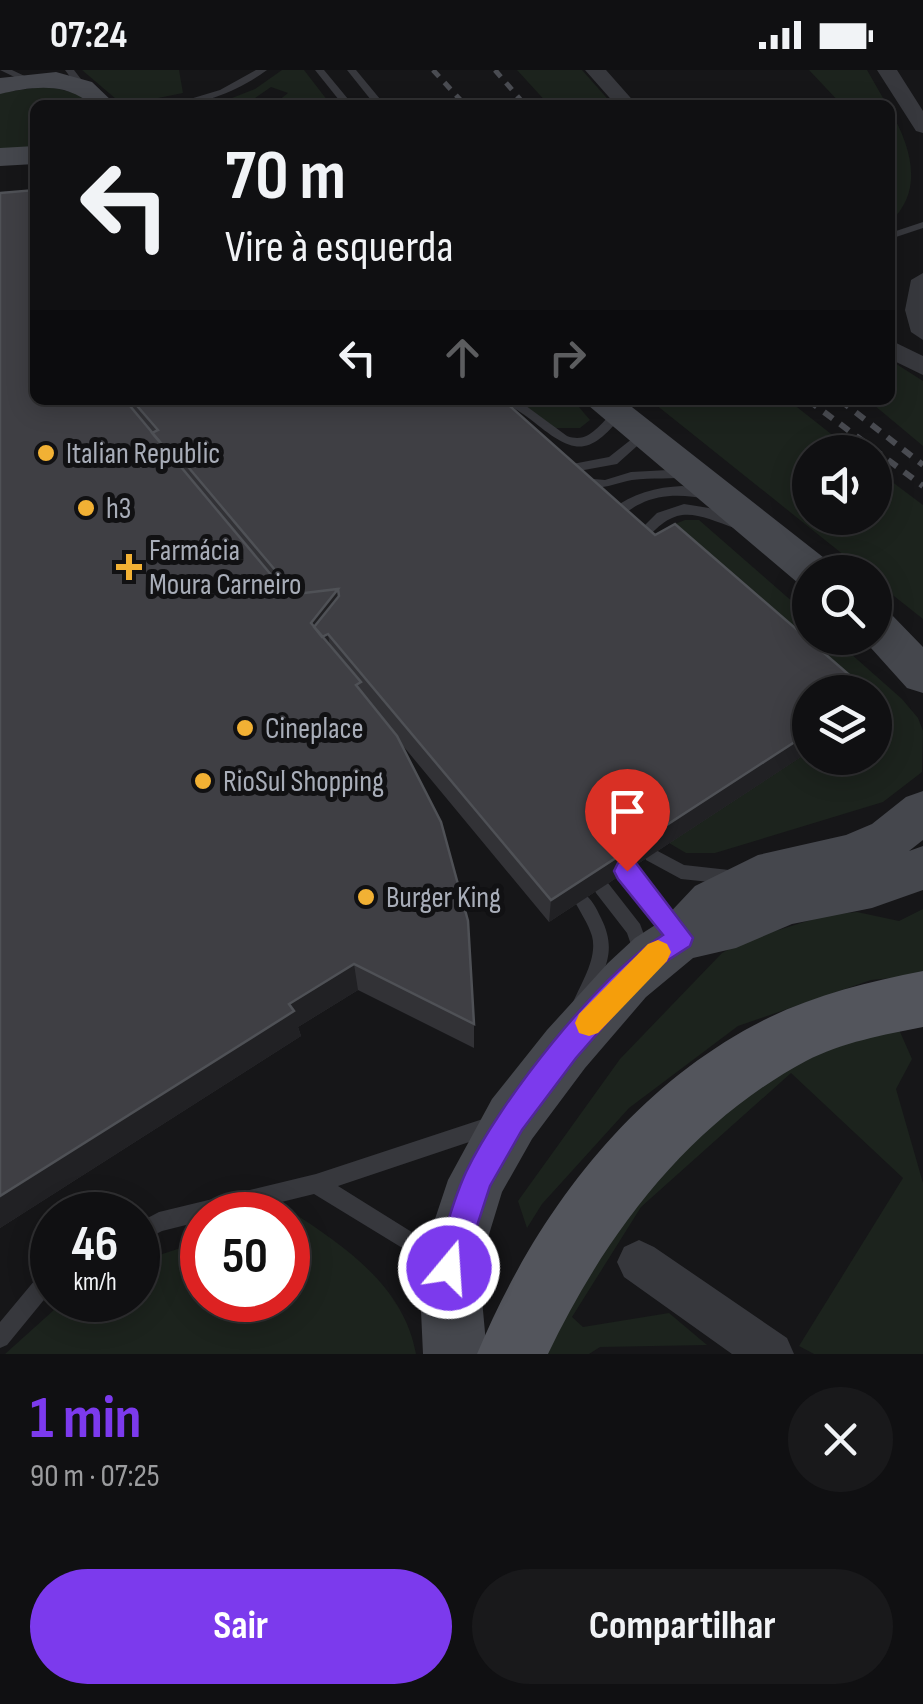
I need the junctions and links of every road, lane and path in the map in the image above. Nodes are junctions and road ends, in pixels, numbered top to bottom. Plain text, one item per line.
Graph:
1 (263, 70) edge
2 (320, 70) edge
3 (351, 70) edge
4 (595, 70) edge
5 (888, 70) edge
6 (20, 79) edge
7 (84, 87) edge
8 (193, 100) edge
9 (344, 100) edge
10 (376, 100) edge
11 (622, 100) edge
12 (923, 127) edge
13 (923, 225) edge
14 (895, 234) edge
15 (923, 280) edge
16 (923, 332) edge
17 (895, 351) edge
18 (923, 366) edge
19 (515, 405) edge
20 (627, 412) edge
21 (563, 471) junction
22 (710, 481) junction
23 (614, 514) junction
24 (640, 538) junction
25 (774, 540) junction
26 (654, 551) edge
27 (792, 555) edge
28 (892, 633) edge
29 (892, 642) edge
30 (923, 648) edge
31 (923, 676) edge
32 (923, 811) edge
33 (652, 855) edge
34 (627, 871) edge
35 (920, 872) edge
36 (758, 877) junction
37 (602, 888) edge
38 (582, 900) edge
39 (663, 950) junction
40 (923, 1000) edge
41 (566, 1048) junction
42 (512, 1120) junction
43 (316, 1184) junction
44 (160, 1222) edge
45 (639, 1262) dead end
46 (449, 1268) junction
47 (30, 1302) edge
48 (0, 1338) edge
49 (455, 1354) edge
50 (512, 1354) edge
51 (771, 1354) edge

1 - 8 lane
2 - 9 lane
3 - 10 lane
4 - 11 street
5 - 12 street
6 - 7 main road
13 - 14 lane
15 - 16 street
17 - 18 street
19 - 20 lane
20 - 21 lane
20 - 22 main road
21 - 22 lane
21 - 23 lane
22 - 23 lane
22 - 25 main road
23 - 24 lane
24 - 25 lane
24 - 26 lane
25 - 27 main road
28 - 30 main road
29 - 31 main road
32 - 36 main road
33 - 36 lane
34 - 39 lane
35 - 39 main road
36 - 39 main road
37 - 39 lane
38 - 41 lane
39 - 41 main road
40 - 50 main road
41 - 42 main road
42 - 43 lane
42 - 46 main road
43 - 44 lane
43 - 46 lane
45 - 51 street
46 - 49 main road
47 - 48 lane

